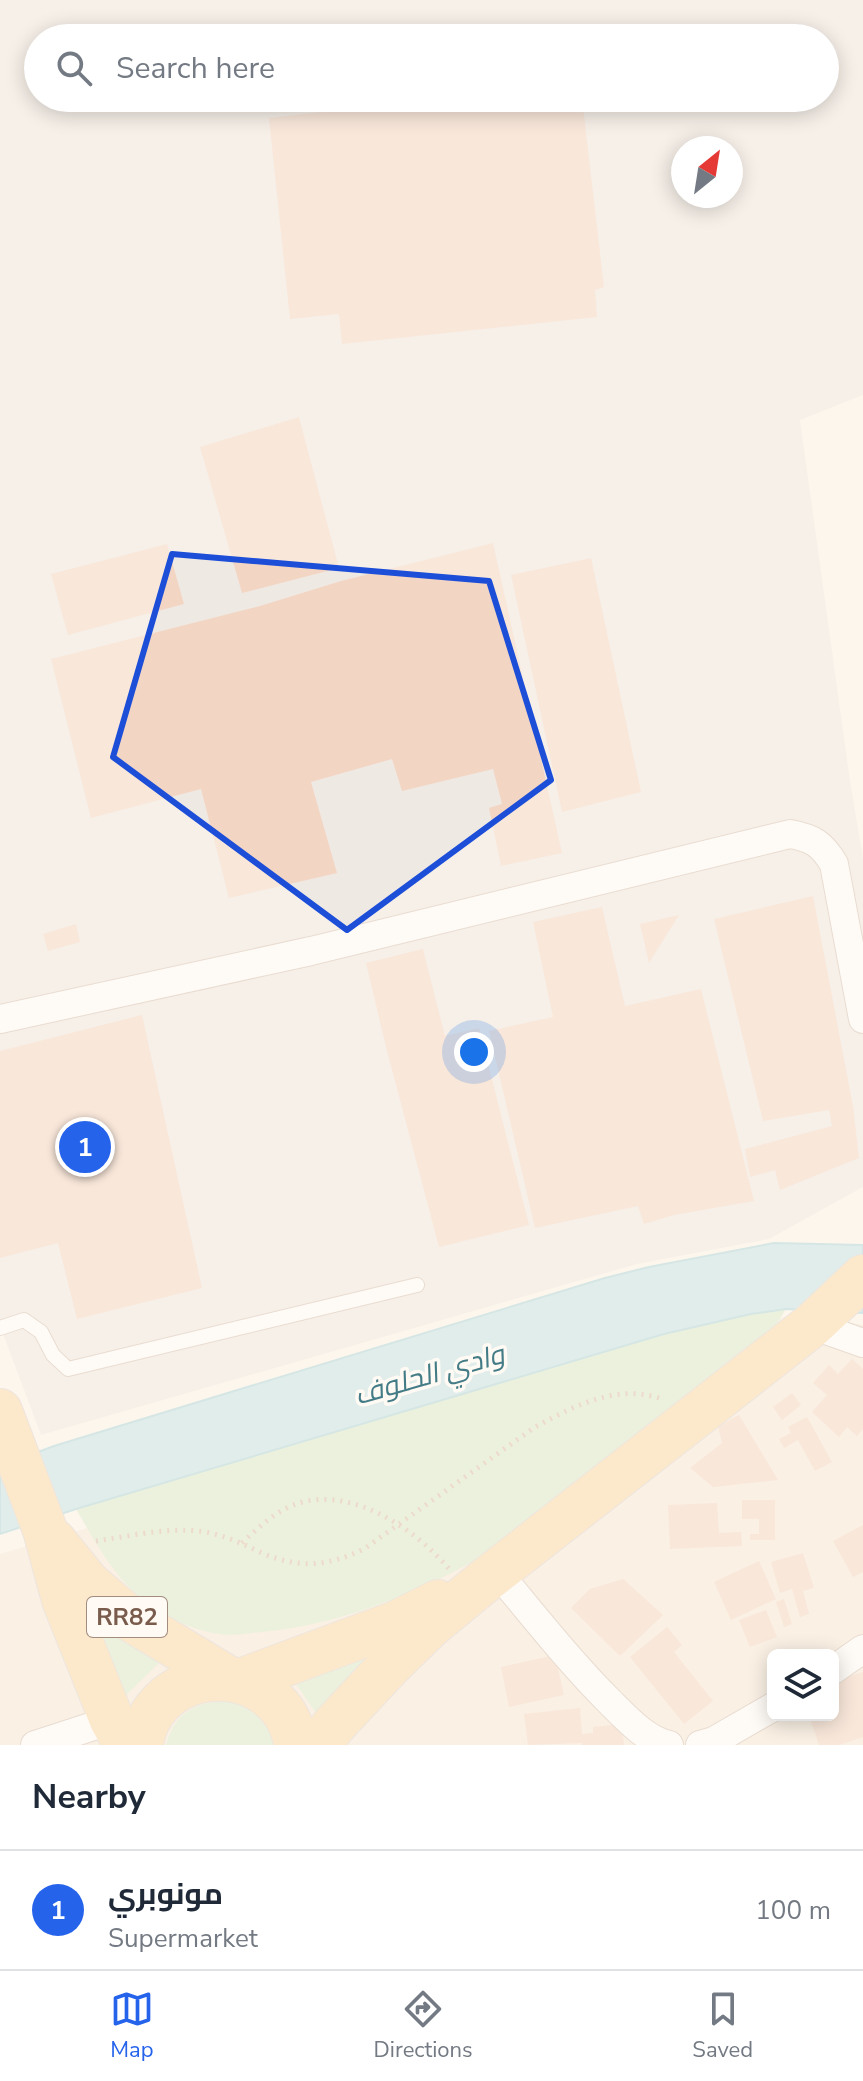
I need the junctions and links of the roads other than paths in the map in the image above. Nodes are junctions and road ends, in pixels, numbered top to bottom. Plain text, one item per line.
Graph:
1 (0, 1019) edge
2 (863, 1019) edge
3 (863, 1277) edge
4 (417, 1285) dead end
5 (817, 1321) junction
6 (0, 1328) edge
7 (863, 1343) edge
8 (6, 1428) edge
9 (45, 1530) junction
10 (479, 1575) junction
11 (863, 1649) edge
12 (839, 1666) edge
13 (234, 1679) junction
14 (767, 1710) edge
15 (126, 1737) edge
16 (35, 1745) edge
17 (297, 1745) edge
18 (319, 1745) edge
19 (669, 1745) edge
20 (700, 1745) edge

1 - 2 street
3 - 5 main road
4 - 6 lane
5 - 7 street
5 - 10 main road
8 - 9 main road, RR82
9 - 13 main road, RR82
9 - 15 main road, RR82
10 - 13 main road
10 - 18 main road
10 - 19 street
11 - 12 street
13 - 15 main road
13 - 17 main road, RR82
14 - 20 street
15 - 16 street

